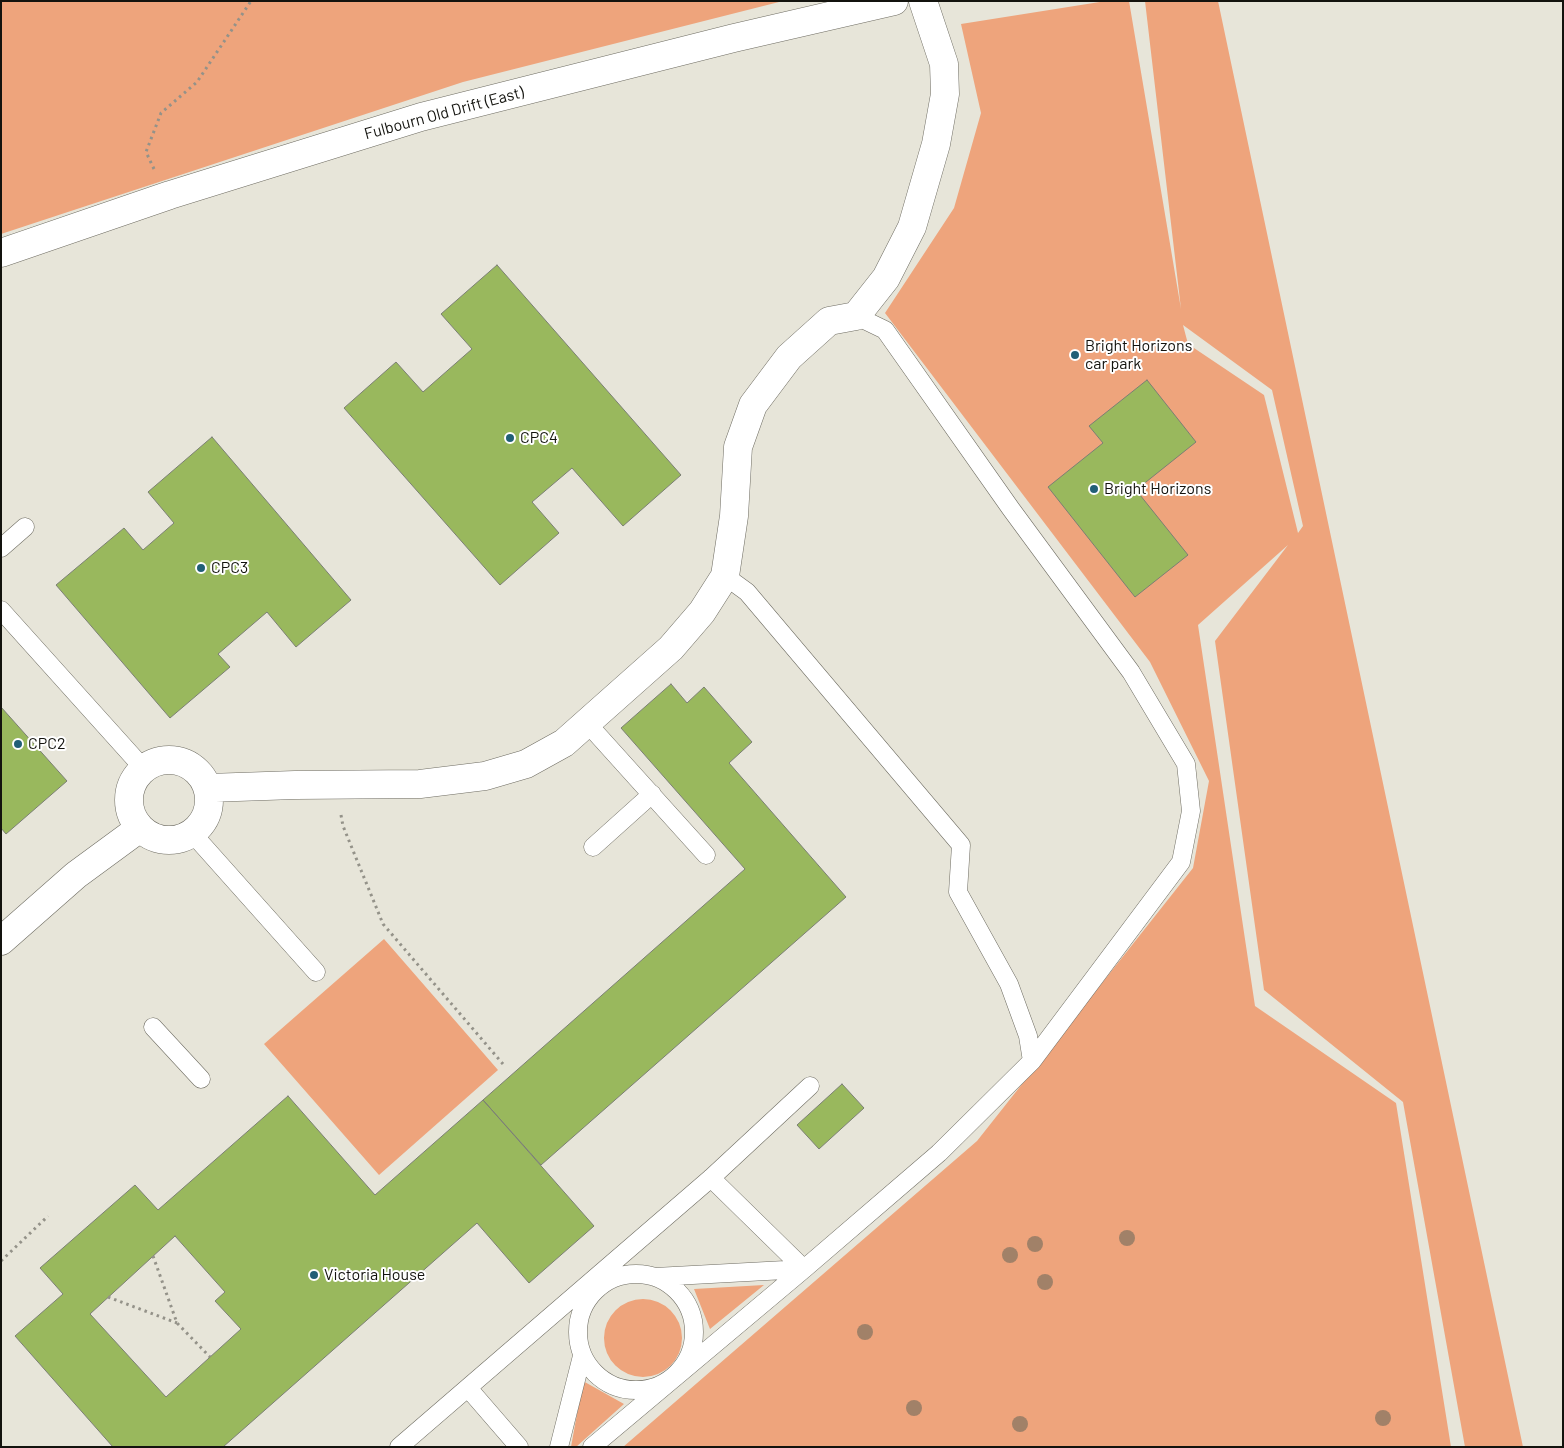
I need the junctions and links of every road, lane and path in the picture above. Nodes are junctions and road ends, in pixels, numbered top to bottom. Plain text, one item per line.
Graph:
1 (252, 1) edge
2 (894, 1) edge
3 (923, 1) edge
4 (170, 194) junction
5 (1, 253) edge
6 (856, 316) junction
7 (25, 526) dead end
8 (1, 548) edge
9 (725, 576) junction
10 (1, 610) edge
11 (587, 723) junction
12 (144, 769) junction
13 (336, 785) junction
14 (208, 788) junction
15 (652, 794) junction
16 (140, 828) junction
17 (192, 833) junction
18 (593, 847) dead end
19 (706, 855) dead end
20 (1, 941) edge
21 (316, 972) dead end
22 (153, 1027) dead end
23 (1032, 1061) junction
24 (503, 1064) dead end
25 (202, 1078) dead end
26 (810, 1086) dead end
27 (711, 1178) junction
28 (48, 1216) dead end
29 (153, 1256) dead end
30 (1, 1261) edge
31 (804, 1269) junction
32 (654, 1277) junction
33 (108, 1297) dead end
34 (177, 1323) junction
35 (582, 1356) junction
36 (210, 1357) dead end
37 (682, 1370) junction
38 (468, 1388) junction
39 (399, 1447) edge
40 (519, 1447) edge
41 (559, 1447) edge
42 (592, 1447) edge

1 - 4 path
2 - 4 street, Fulbourn Old Drift (East)
3 - 6 street
4 - 5 street, Fulbourn Old Drift (East)
6 - 9 street
6 - 23 lane
7 - 8 lane
9 - 11 street
9 - 23 lane
10 - 12 lane
11 - 13 street
11 - 15 lane
12 - 14 street
12 - 16 street
13 - 14 street
13 - 24 path
14 - 17 street
15 - 18 lane
15 - 19 lane
16 - 17 street
16 - 20 street
17 - 21 lane
22 - 25 lane
23 - 31 lane
26 - 27 lane
27 - 31 lane
27 - 38 lane
28 - 30 path
29 - 34 path
31 - 32 lane
31 - 37 lane
32 - 35 lane
32 - 37 lane
33 - 34 path
34 - 36 path
35 - 37 lane
35 - 41 lane
37 - 42 lane
38 - 39 lane
38 - 40 lane

